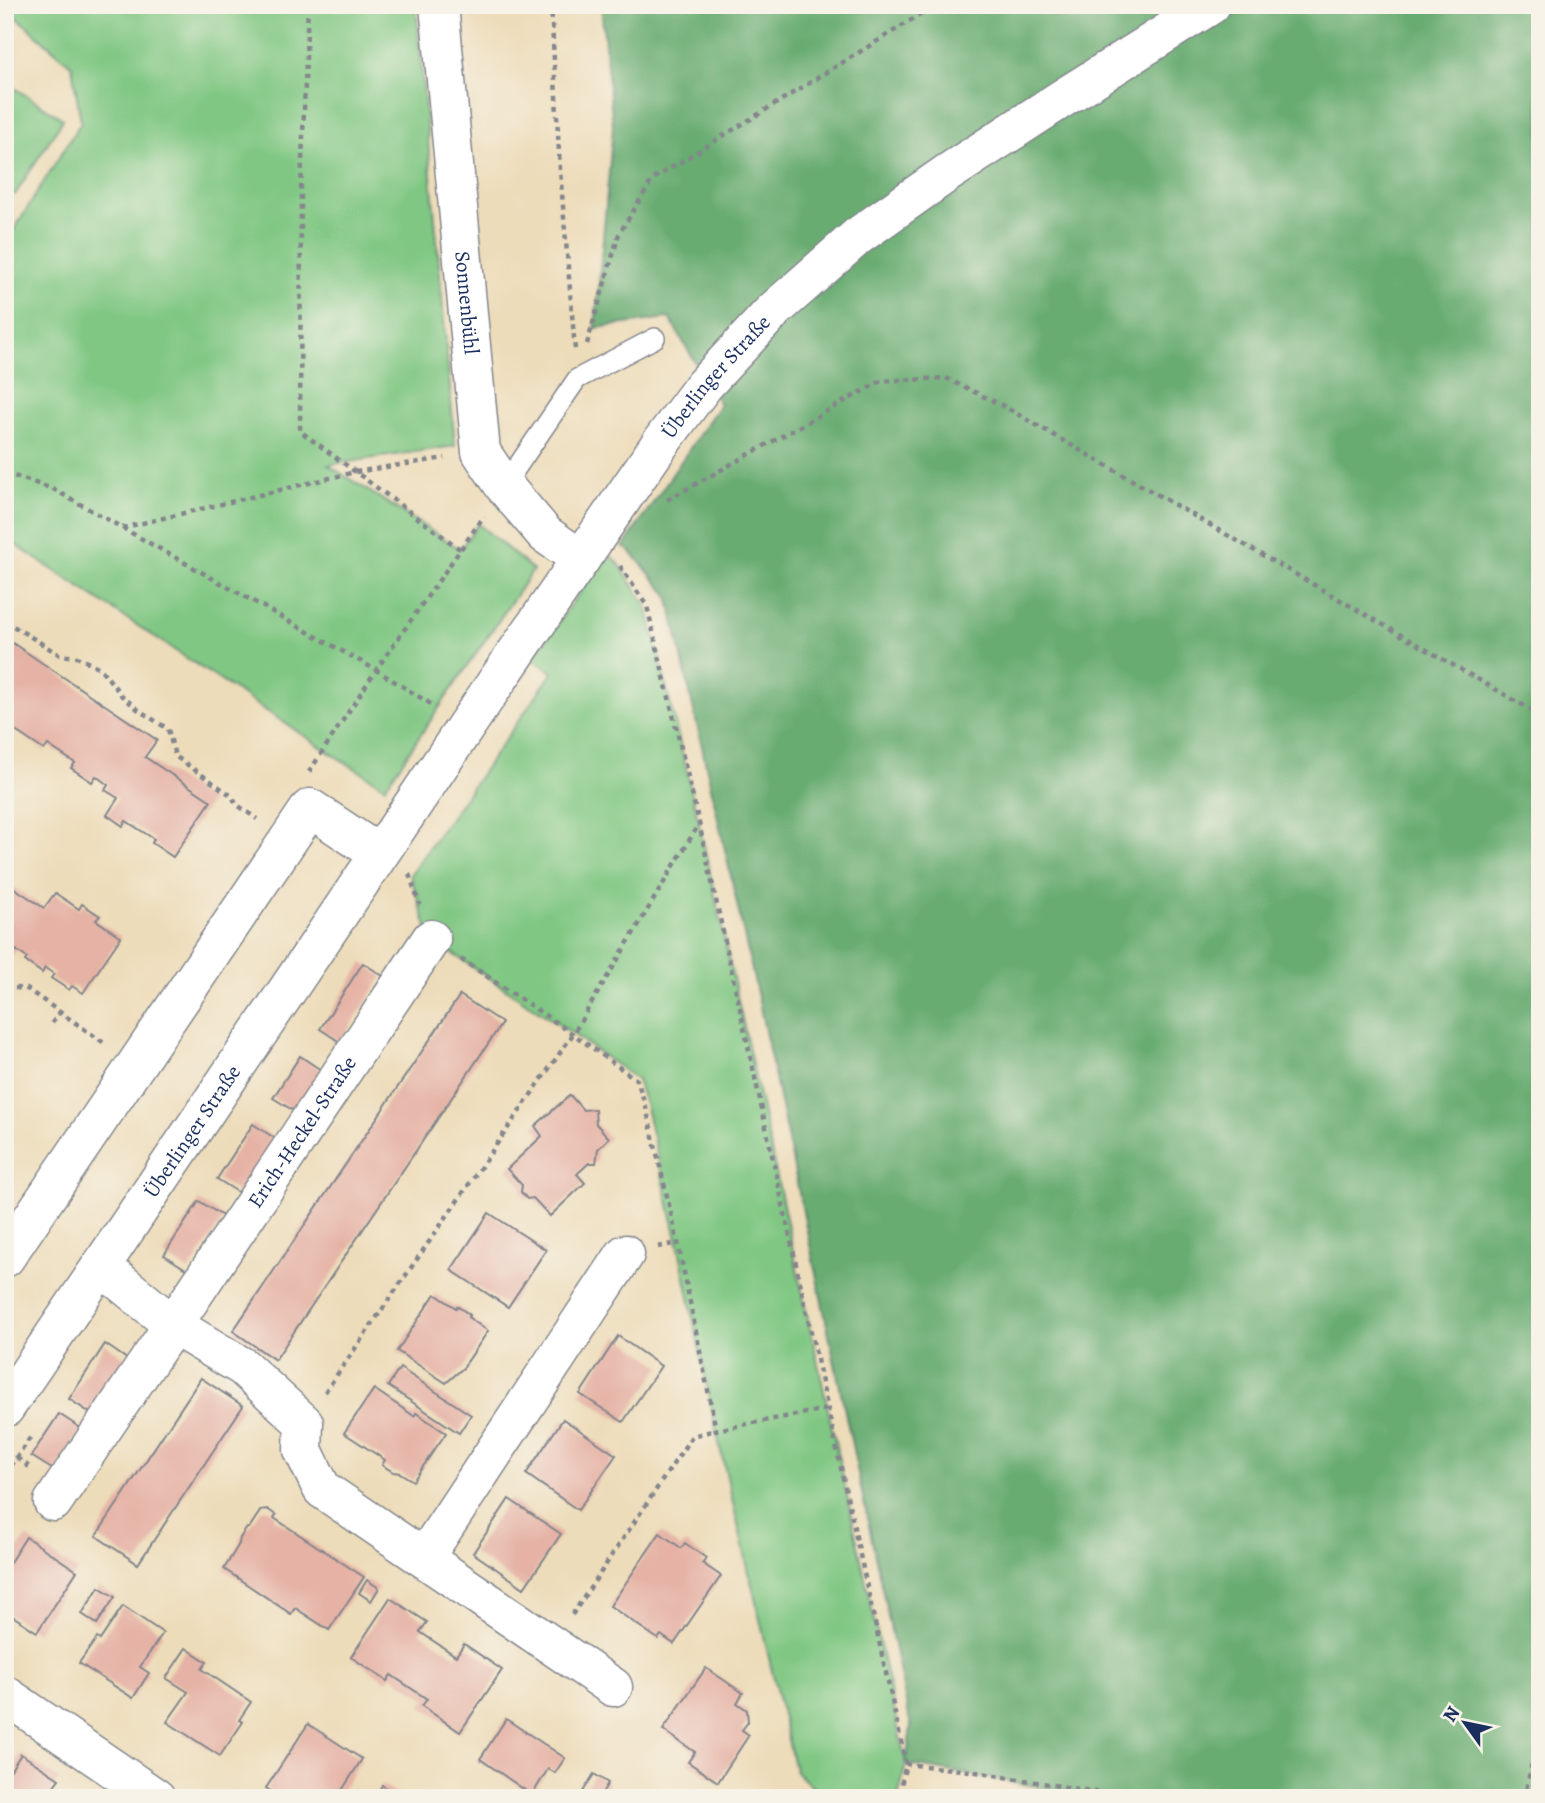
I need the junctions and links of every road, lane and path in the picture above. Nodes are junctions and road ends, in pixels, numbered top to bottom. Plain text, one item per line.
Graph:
1 (309, 5) edge
2 (439, 5) edge
3 (551, 5) edge
4 (936, 5) edge
5 (1195, 15) edge
6 (655, 338) dead end
7 (577, 379) junction
8 (481, 452) junction
9 (355, 472) junction
10 (5, 473) edge
11 (504, 486) junction
12 (663, 503) dead end
13 (121, 528) junction
14 (460, 549) junction
15 (586, 551) junction
16 (5, 621) edge
17 (376, 670) junction
18 (1540, 715) edge
19 (466, 726) junction
20 (307, 794) junction
21 (259, 820) dead end
22 (699, 823) junction
23 (379, 854) junction
24 (431, 939) junction
25 (5, 987) edge
26 (60, 1012) junction
27 (52, 1023) dead end
28 (573, 1034) junction
29 (136, 1066) junction
30 (625, 1254) dead end
31 (5, 1258) edge
32 (99, 1270) junction
33 (173, 1325) junction
34 (5, 1408) edge
35 (827, 1409) junction
36 (304, 1423) junction
37 (716, 1430) junction
38 (53, 1502) dead end
39 (424, 1558) junction
40 (552, 1646) junction
41 (613, 1687) dead end
42 (5, 1695) edge
43 (1540, 1727) edge
44 (906, 1764) junction
45 (156, 1798) edge
46 (899, 1798) edge
47 (1132, 1798) edge
48 (1524, 1798) edge

1 - 9 path
2 - 8 street, Sonnenbühl
3 - 7 path
4 - 7 path
5 - 15 street, Überlinger Straße
6 - 7 lane
7 - 11 lane
8 - 9 path
8 - 11 street, Sonnenbühl
9 - 13 path
9 - 14 path
10 - 13 path
11 - 14 path
11 - 15 street, Sonnenbühl
12 - 18 path
13 - 17 path
14 - 17 path
15 - 19 street, Überlinger Straße
15 - 22 path
16 - 21 path
17 - 19 path
17 - 20 path
19 - 23 street, Überlinger Straße
20 - 23 street
20 - 29 street
22 - 28 path
22 - 35 path
23 - 24 path
23 - 32 street, Überlinger Straße
24 - 28 path
24 - 33 street, Erich-Heckel-Straße
25 - 26 path
26 - 27 path
26 - 29 path
28 - 36 path
28 - 37 path
29 - 31 street
30 - 39 street
32 - 33 street
32 - 34 street, Überlinger Straße
33 - 36 street
33 - 38 street, Erich-Heckel-Straße
35 - 37 path
35 - 44 path
36 - 39 street
37 - 40 path
39 - 40 street
40 - 41 street
42 - 45 street
43 - 48 path
44 - 46 path
44 - 47 path

